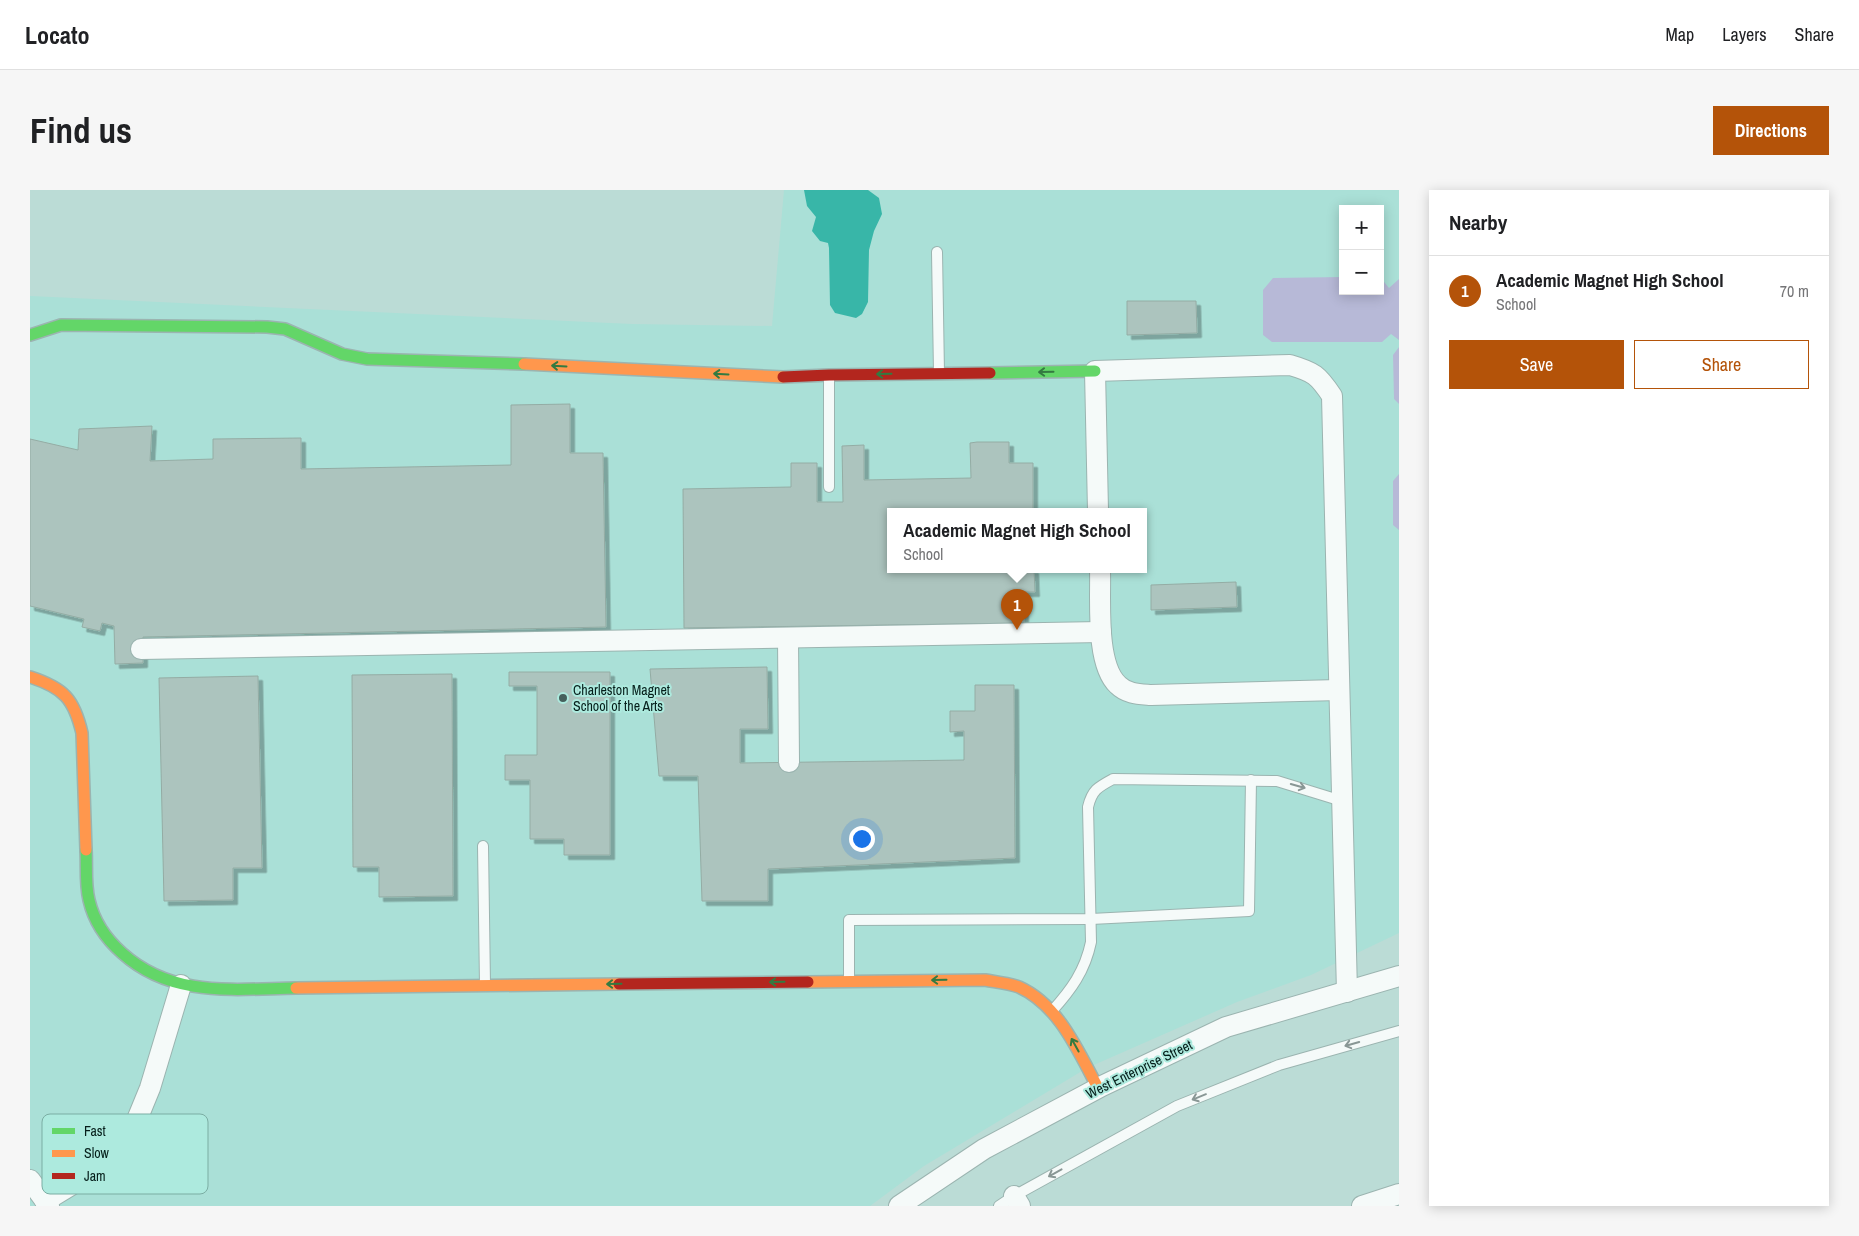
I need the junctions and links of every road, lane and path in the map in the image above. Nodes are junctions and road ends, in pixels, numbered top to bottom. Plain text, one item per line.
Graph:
1 (937, 252) dead end
2 (30, 335) edge
3 (1095, 371) junction
4 (939, 374) junction
5 (830, 375) junction
6 (829, 487) dead end
7 (1098, 508) edge
8 (1100, 573) edge
9 (1101, 632) junction
10 (788, 638) junction
11 (141, 649) dead end
12 (30, 677) edge
13 (1339, 690) junction
14 (789, 762) dead end
15 (1251, 780) junction
16 (1342, 801) junction
17 (483, 846) dead end
18 (1090, 919) junction
19 (1399, 976) edge
20 (849, 981) junction
21 (181, 985) junction
22 (485, 985) junction
23 (1347, 992) junction
24 (1051, 1012) junction
25 (1399, 1031) edge
26 (1098, 1088) junction
27 (139, 1114) edge
28 (30, 1180) edge
29 (60, 1194) edge
30 (1399, 1194) edge
31 (47, 1203) edge
32 (1011, 1203) edge
33 (899, 1206) edge
34 (1362, 1206) edge

1 - 4 lane
5 -> 2 street
3 -> 4 street
3 - 7 street
3 - 13 street
4 -> 5 street
5 - 6 lane
8 - 9 street
9 - 10 street
9 - 13 street
10 - 11 street
10 - 14 street
12 - 21 street
13 - 16 street
15 -> 16 lane
15 - 18 lane
15 - 18 lane
16 - 23 street
17 - 22 lane
18 - 20 lane
18 - 24 lane
19 - 23 street, West Enterprise Street
20 -> 22 street
24 -> 20 street
21 - 22 street
21 - 27 street
23 - 26 street, West Enterprise Street
26 -> 24 street
25 -> 32 lane
26 - 33 street, West Enterprise Street
28 - 31 street
29 - 31 street
30 - 34 street

